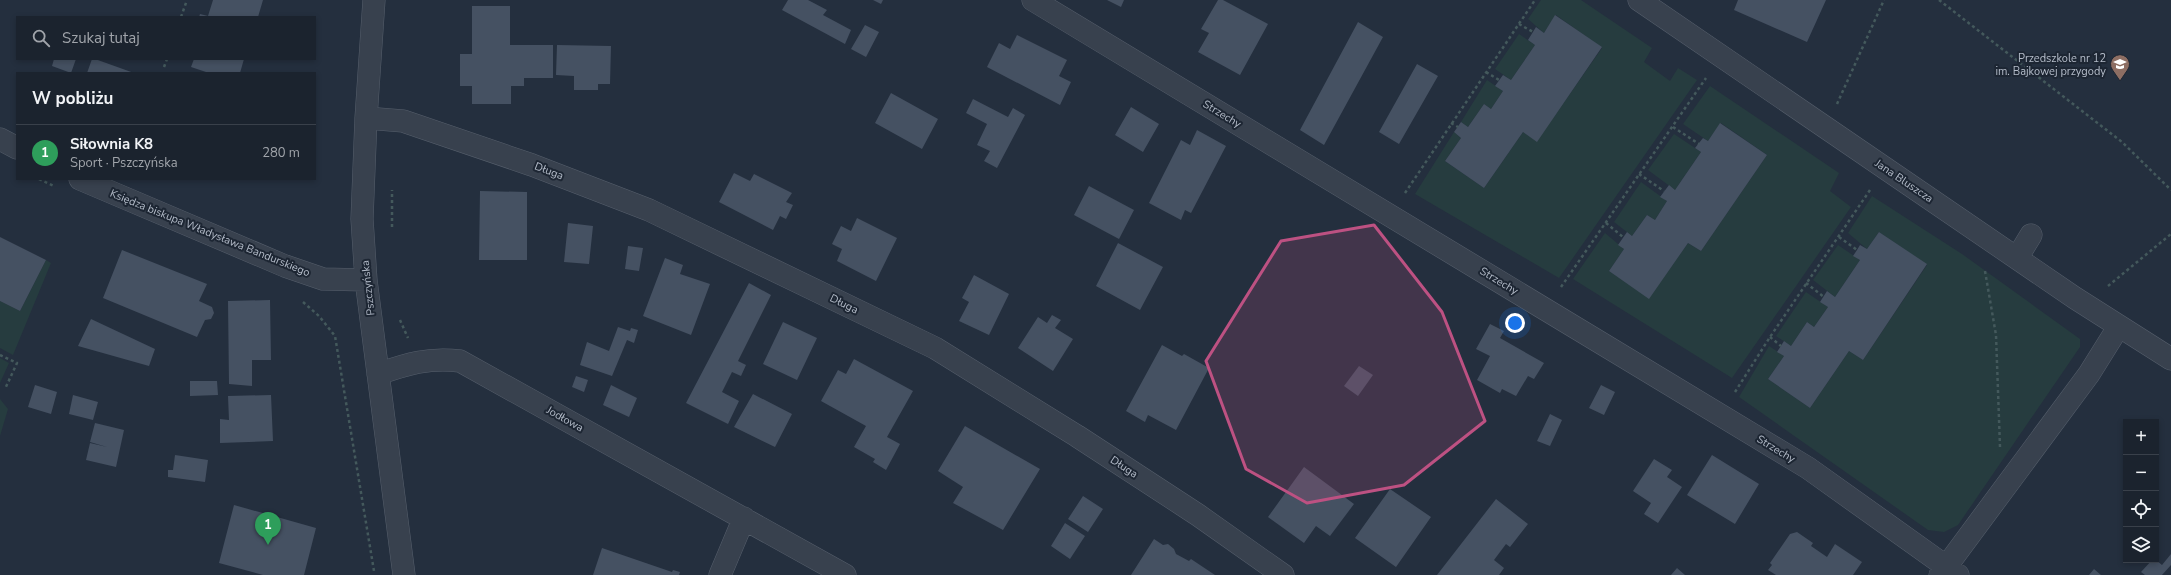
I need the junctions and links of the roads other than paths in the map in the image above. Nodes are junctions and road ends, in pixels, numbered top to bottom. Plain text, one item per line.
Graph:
1 (374, 0) edge
2 (1032, 0) edge
3 (1639, 0) edge
4 (366, 118) junction
5 (0, 139) edge
6 (16, 147) edge
7 (82, 180) edge
8 (2031, 235) dead end
9 (2017, 258) junction
10 (366, 280) junction
11 (2119, 326) junction
12 (2171, 360) edge
13 (378, 374) junction
14 (744, 518) junction
15 (1949, 572) edge
16 (404, 575) edge
17 (720, 575) edge
18 (845, 575) edge
19 (1283, 575) edge

1 - 4 street, Pszczyńska
2 - 15 street, Strzechy
3 - 9 street, Jana Bluszcza
4 - 10 street, Pszczyńska
4 - 19 street, Długa
5 - 6 street
7 - 10 street, Księdza biskupa Władysława Bandurskiego
8 - 9 street
9 - 11 street, Jana Bluszcza
10 - 13 street, Pszczyńska
11 - 12 street, Jana Bluszcza
11 - 15 street
13 - 14 street, Jodłowa
13 - 16 street, Pszczyńska
14 - 17 street
14 - 18 street, Jodłowa

